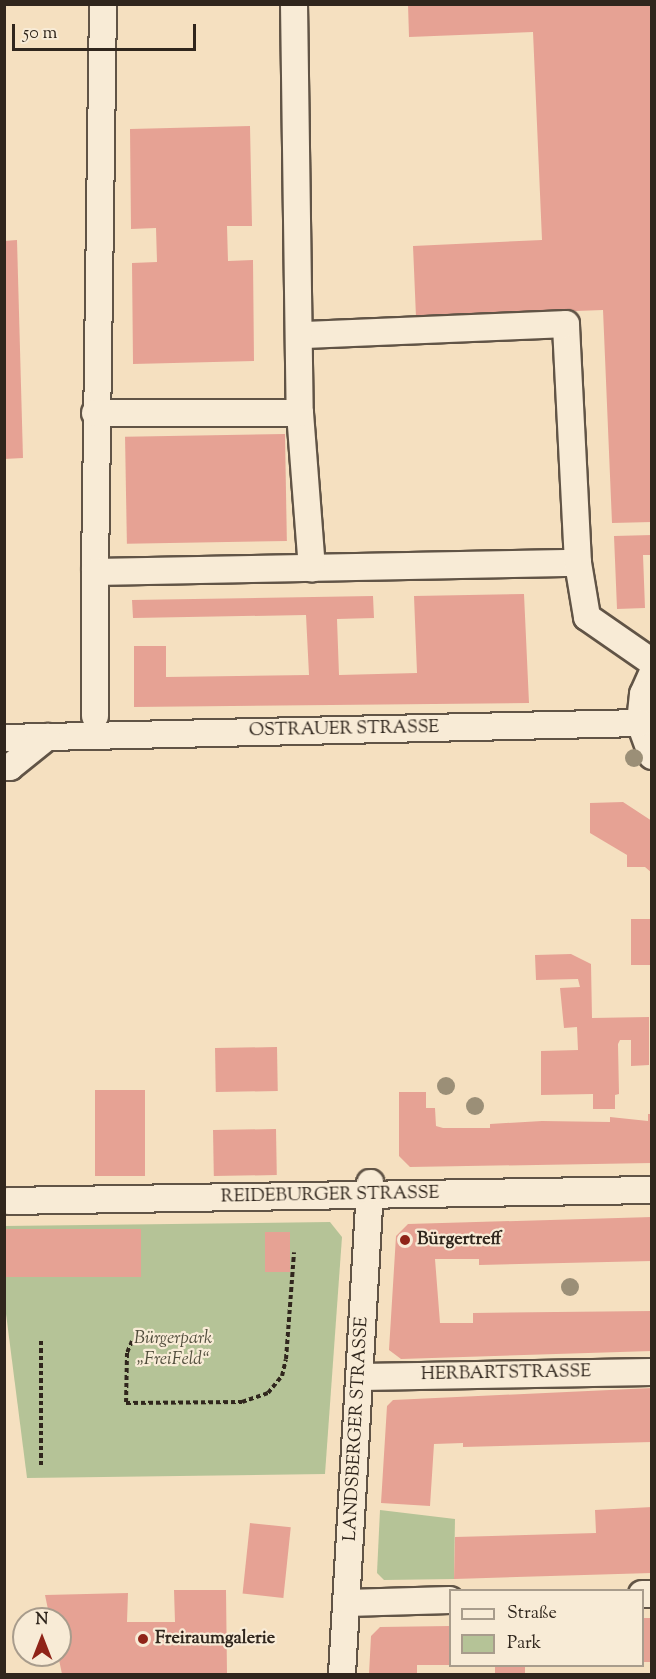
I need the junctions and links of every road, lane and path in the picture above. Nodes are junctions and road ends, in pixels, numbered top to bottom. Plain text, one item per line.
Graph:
1 (103, 4) edge
2 (294, 4) edge
3 (300, 334) junction
4 (95, 413) junction
5 (300, 413) junction
6 (578, 563) junction
7 (312, 569) junction
8 (95, 572) junction
9 (651, 662) edge
10 (651, 674) edge
11 (95, 716) dead end
12 (640, 723) junction
13 (47, 737) junction
14 (4, 738) edge
15 (651, 756) edge
16 (4, 767) edge
17 (369, 1189) junction
18 (651, 1190) edge
19 (8, 1201) dead end
20 (294, 1252) dead end
21 (41, 1341) dead end
22 (132, 1341) dead end
23 (651, 1372) edge
24 (360, 1377) junction
25 (42, 1468) dead end
26 (449, 1600) edge
27 (347, 1603) junction
28 (342, 1674) edge

1 - 4 street
2 - 3 street
3 - 5 street
3 - 6 street
4 - 5 street
4 - 8 street
5 - 7 street
6 - 7 street
6 - 9 street
7 - 8 street
8 - 11 street
10 - 12 street
12 - 13 street, OSTRAUER STRASSE
12 - 15 street
13 - 14 street, OSTRAUER STRASSE
13 - 16 street
17 - 18 street, REIDEBURGER STRASSE
17 - 19 street, REIDEBURGER STRASSE
17 - 24 street, LANDSBERGER STRASSE
20 - 22 path
21 - 25 path
23 - 24 street, HERBARTSTRASSE
24 - 27 street, LANDSBERGER STRASSE
26 - 27 street
27 - 28 street, LANDSBERGER STRASSE

